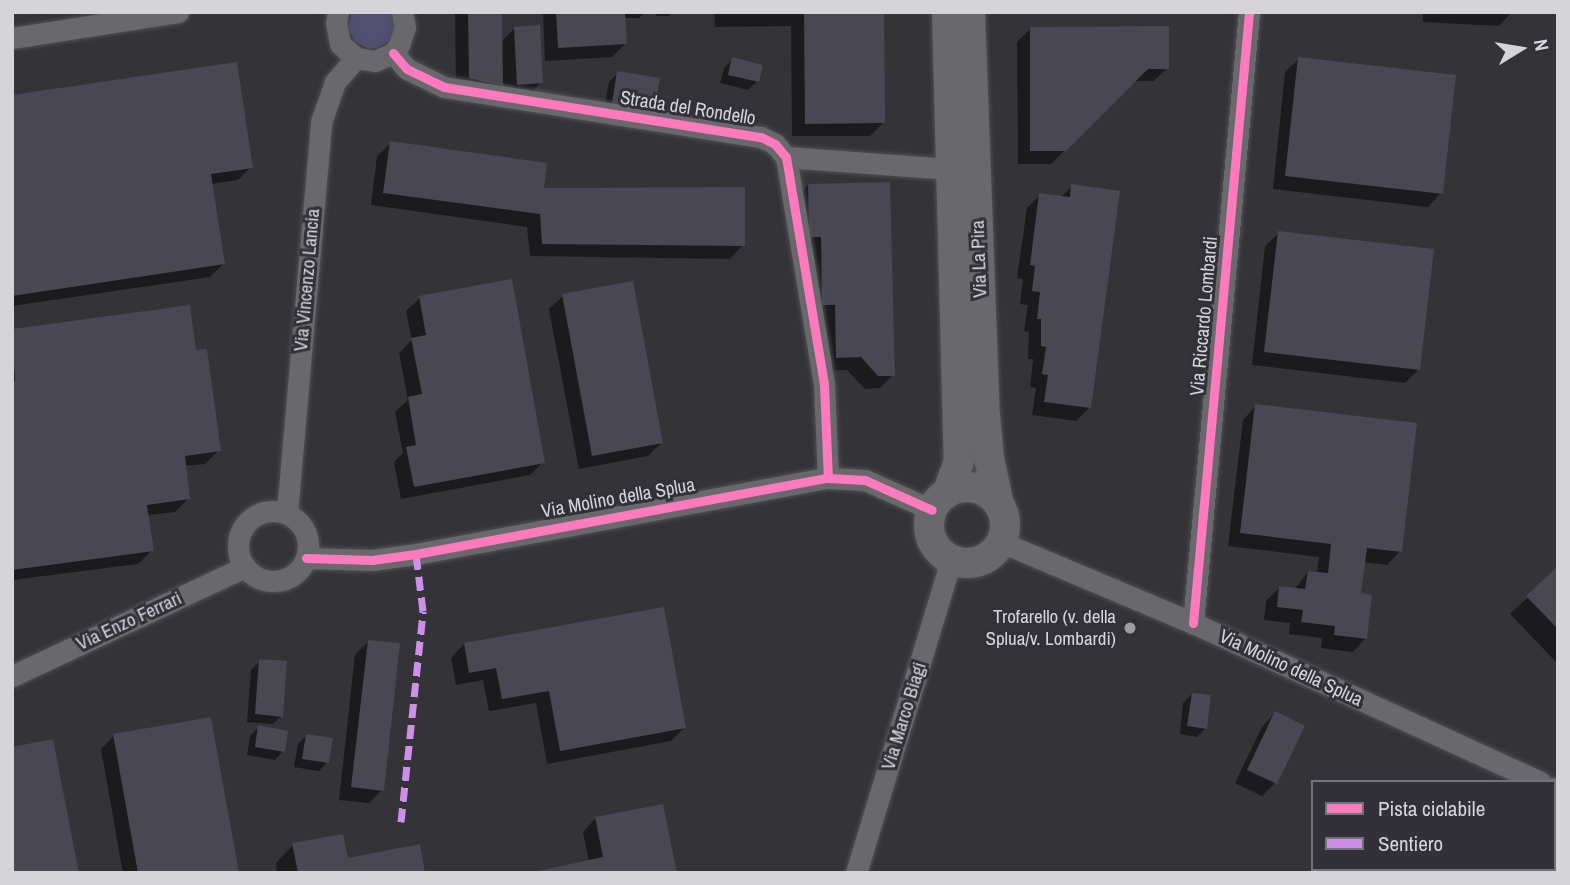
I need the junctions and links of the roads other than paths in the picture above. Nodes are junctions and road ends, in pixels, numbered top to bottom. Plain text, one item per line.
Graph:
1 (178, 12) edge
2 (338, 12) edge
3 (402, 12) edge
4 (947, 12) edge
5 (970, 12) edge
6 (1249, 12) edge
7 (12, 38) edge
8 (393, 52) junction
9 (356, 58) junction
10 (786, 157) junction
11 (951, 169) junction
12 (828, 478) junction
13 (940, 501) junction
14 (999, 505) junction
15 (287, 513) junction
16 (1001, 542) junction
17 (306, 558) junction
18 (951, 560) junction
19 (245, 567) junction
20 (1194, 623) junction
21 (12, 676) edge
22 (1536, 780) edge
23 (856, 873) edge

1 - 7 street
2 - 9 street
3 - 8 street
4 - 11 street, Via La Pira
5 - 14 street, Via La Pira
6 - 20 street, Via Riccardo Lombardi
8 - 9 street
8 - 10 street, Strada del Rondello
9 - 15 street, Via Vincenzo Lancia
10 - 11 street
10 - 12 street
11 - 13 street, Via La Pira
12 - 13 street, Via Molino della Splua
12 - 17 street, Via Molino della Splua
13 - 14 street, Via Molino della Splua
13 - 18 street
14 - 16 street
15 - 17 street
15 - 19 street
16 - 18 street
16 - 20 street, Via Molino della Splua
17 - 19 street
18 - 23 street, Via Marco Biagi
19 - 21 street, Via Enzo Ferrari
20 - 22 street, Via Molino della Splua

